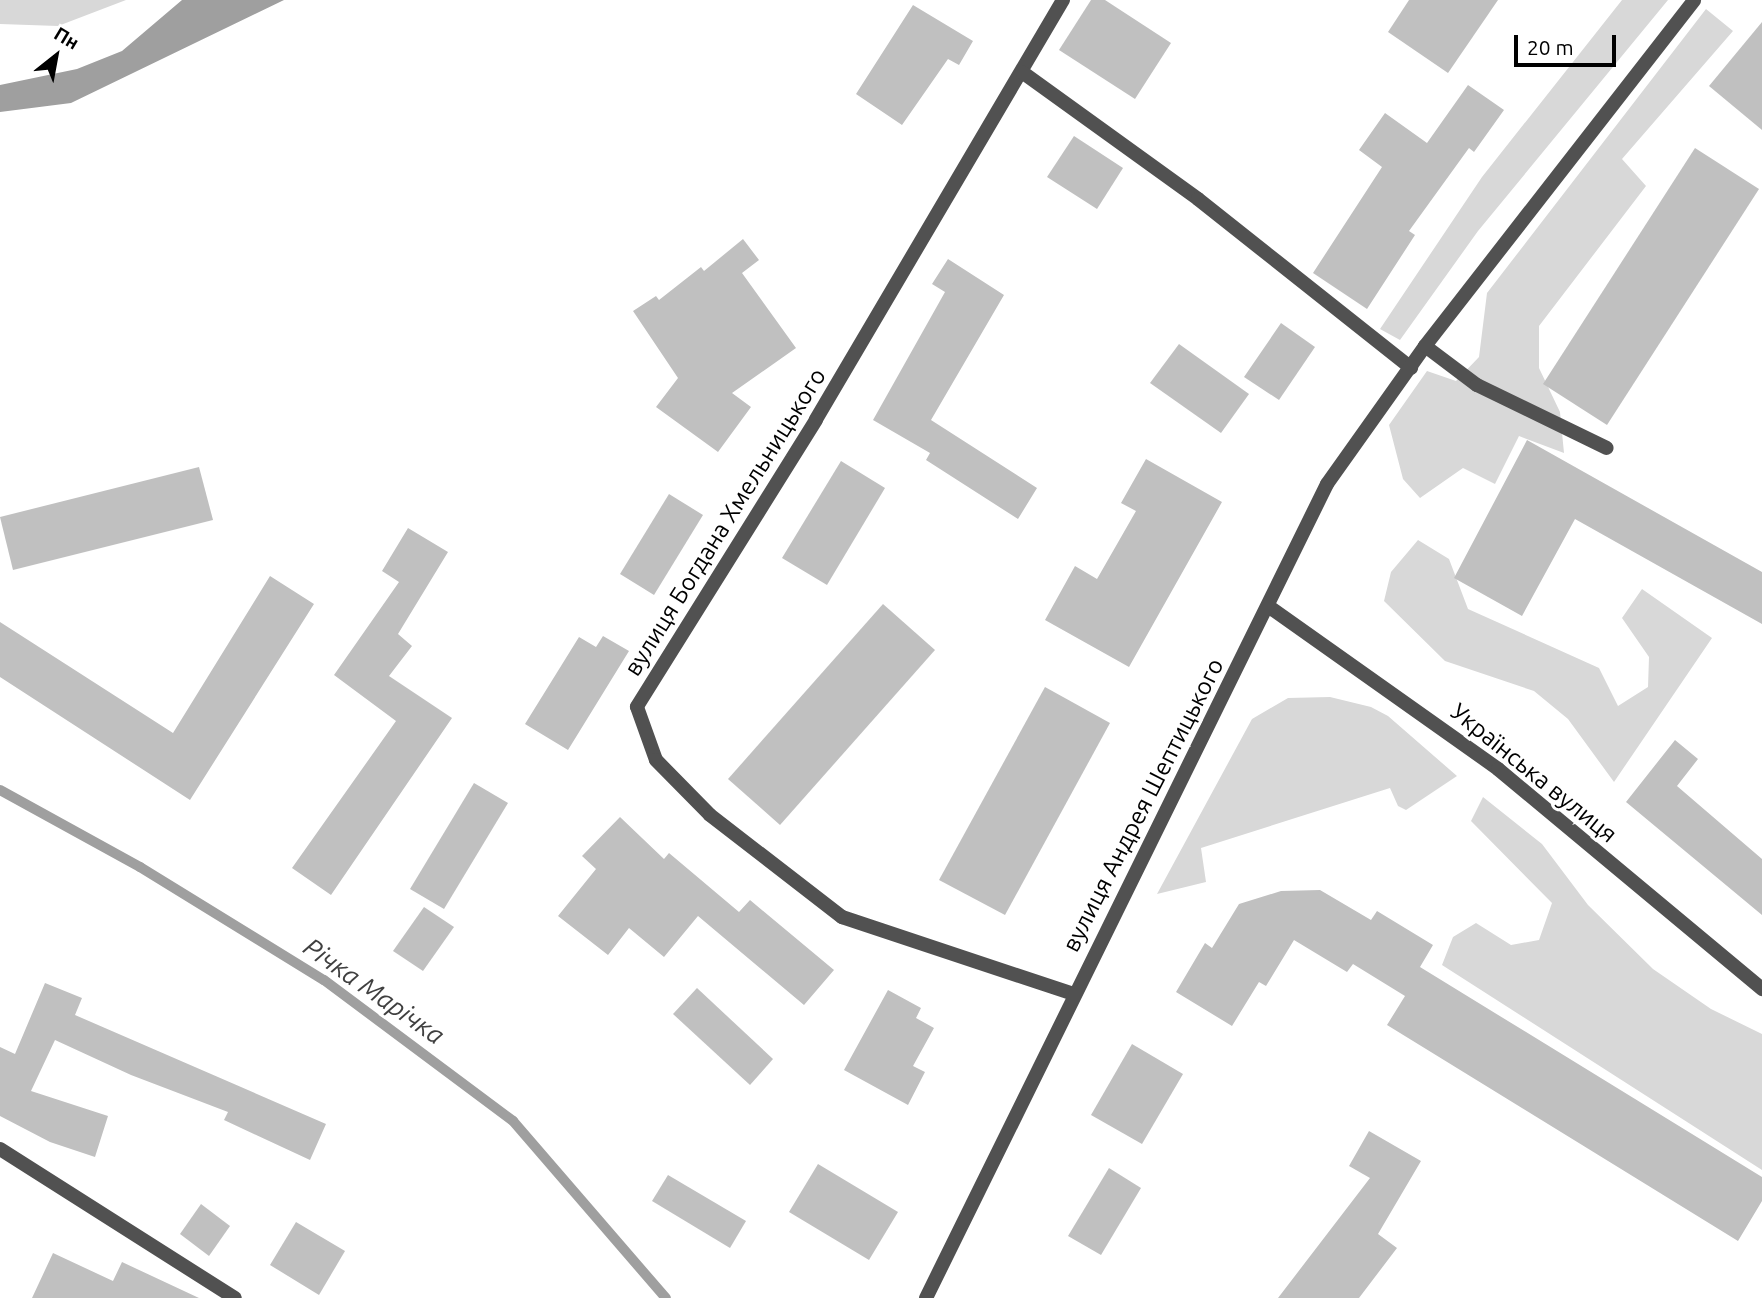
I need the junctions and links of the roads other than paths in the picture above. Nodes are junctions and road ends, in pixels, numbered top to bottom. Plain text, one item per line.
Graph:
1 (1063, 0) edge
2 (1694, 0) edge
3 (1022, 72) junction
4 (1425, 346) junction
5 (1412, 368) junction
6 (1606, 448) dead end
7 (1268, 606) junction
8 (1762, 989) edge
9 (1073, 995) junction
10 (0, 1149) edge
11 (235, 1298) edge
12 (926, 1298) edge

1 - 3 street, вулиця Богдана Хмельницького
2 - 4 street, вулиця Андрея Шептицького
3 - 5 street
3 - 9 street, вулиця Богдана Хмельницького
4 - 5 street, вулиця Андрея Шептицького
4 - 6 street
5 - 7 street, вулиця Андрея Шептицького
7 - 8 street, Українська вулиця
7 - 9 street, вулиця Андрея Шептицького
9 - 12 street, вулиця Андрея Шептицького
10 - 11 street

